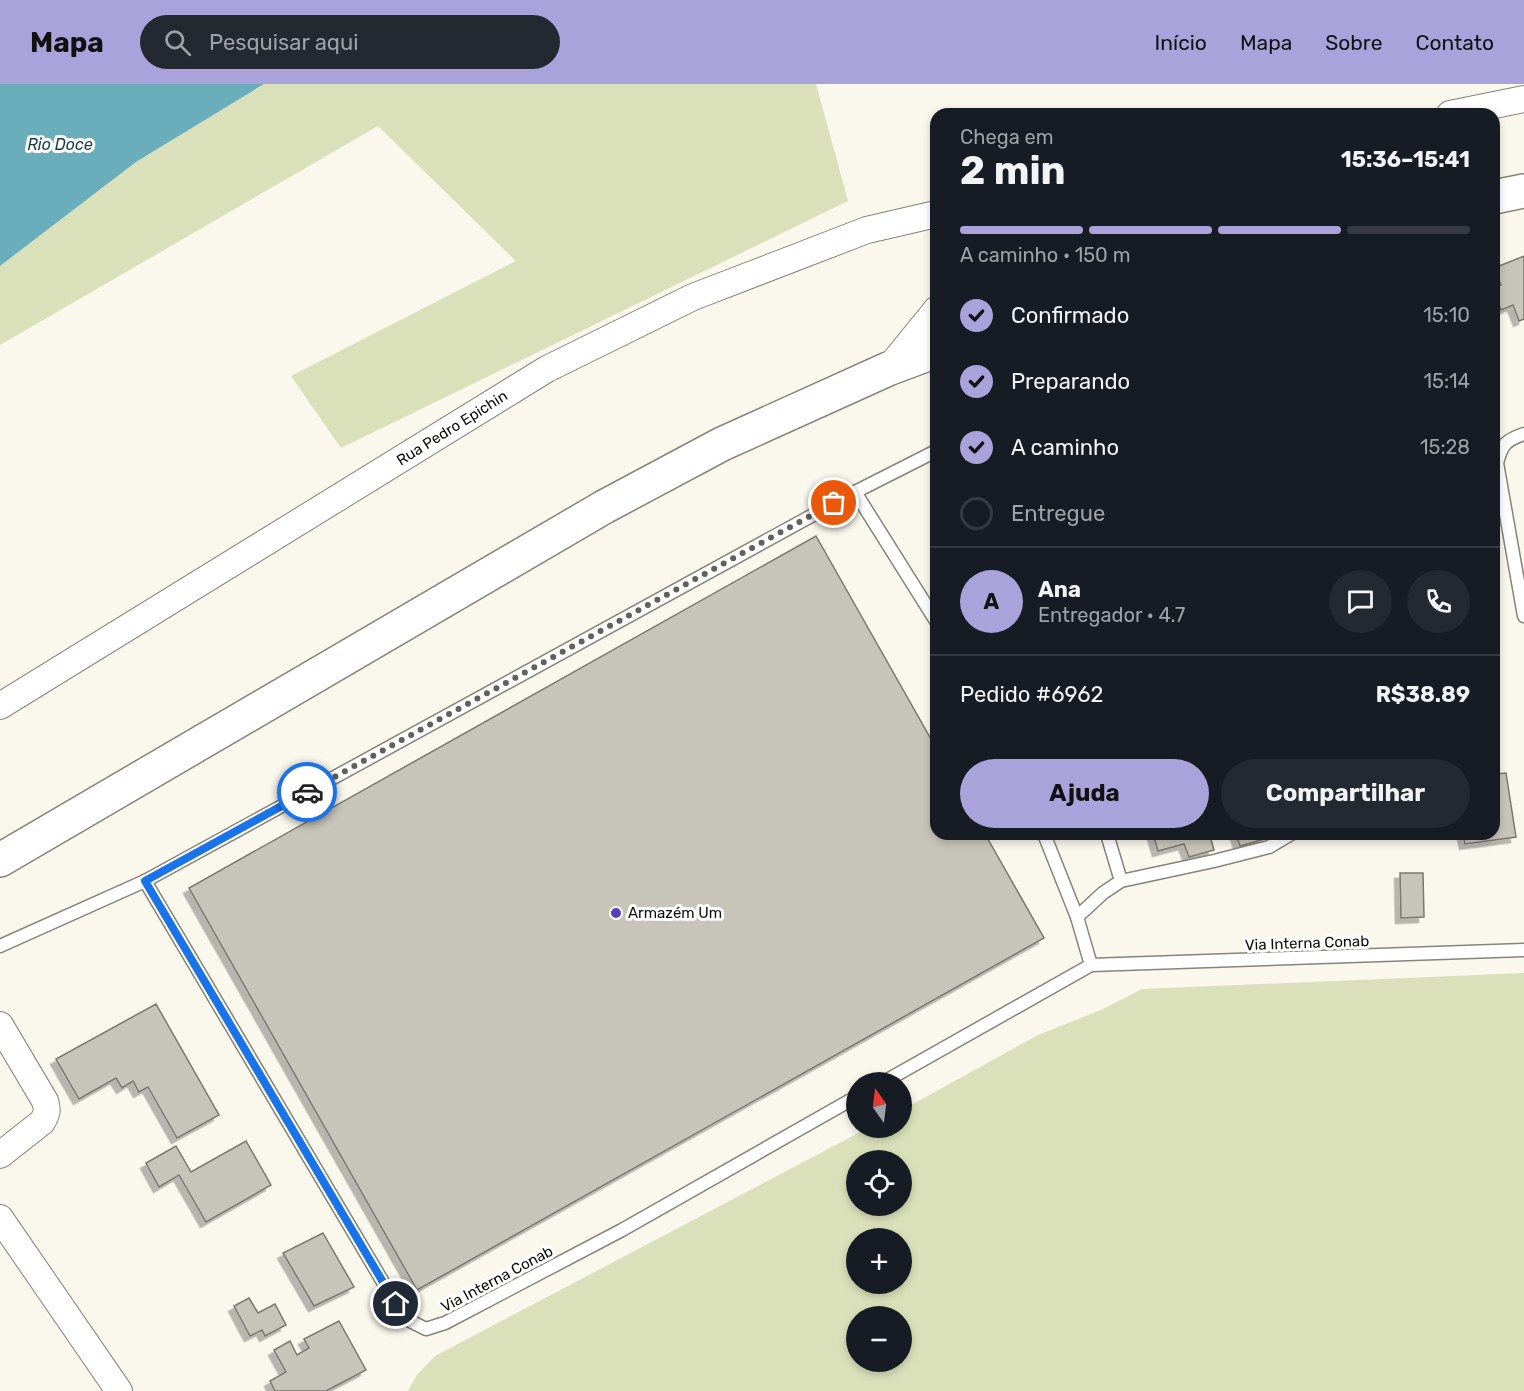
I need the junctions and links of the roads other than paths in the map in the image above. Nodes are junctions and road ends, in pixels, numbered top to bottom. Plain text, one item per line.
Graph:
1 (1524, 99) edge
2 (1480, 108) edge
3 (1524, 191) edge
4 (1500, 196) edge
5 (930, 215) edge
6 (930, 317) edge
7 (930, 353) edge
8 (888, 369) junction
9 (1524, 434) edge
10 (1500, 449) edge
11 (930, 454) edge
12 (1500, 479) edge
13 (855, 492) junction
14 (930, 611) edge
15 (1524, 616) edge
16 (0, 706) edge
17 (1046, 840) edge
18 (1109, 840) edge
19 (1281, 840) edge
20 (0, 860) edge
21 (145, 881) junction
22 (1121, 881) junction
23 (1077, 917) junction
24 (0, 946) edge
25 (1524, 950) edge
26 (1091, 965) junction
27 (0, 1025) edge
28 (901, 1072) edge
29 (846, 1103) edge
30 (0, 1155) edge
31 (0, 1218) edge
32 (119, 1391) edge

1 - 2 street
3 - 4 main road
5 - 16 street, Rua Pedro Epichin
6 - 8 street
7 - 8 main road
8 - 20 main road
9 - 10 lane
11 - 13 lane
12 - 15 lane
13 - 14 lane
13 - 21 lane
17 - 23 lane
18 - 22 lane
19 - 22 lane
21 - 24 lane
21 - 29 lane, Via Interna Conab
22 - 23 lane
23 - 26 lane
25 - 26 lane, Via Interna Conab
26 - 28 lane, Via Interna Conab
27 - 30 street
31 - 32 street

